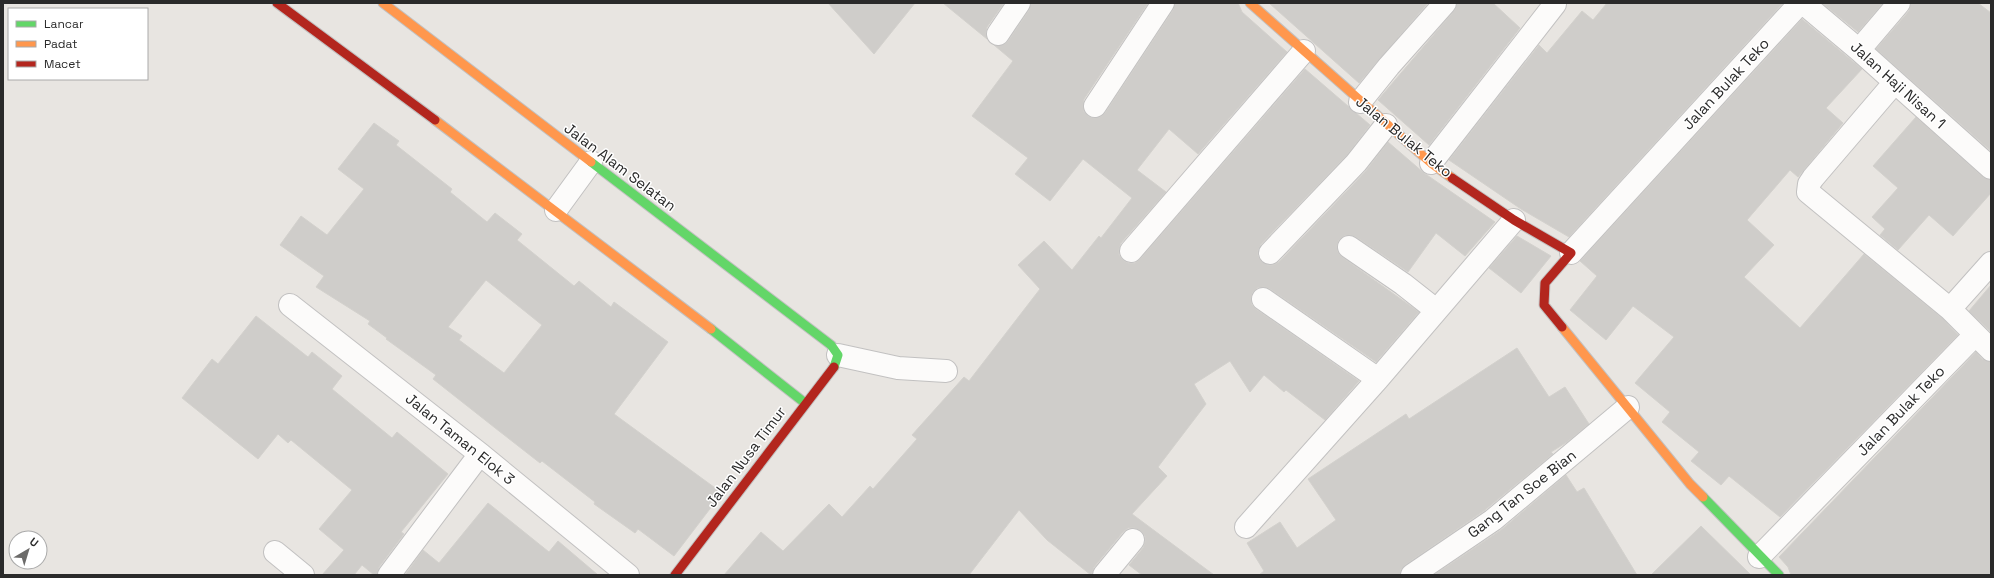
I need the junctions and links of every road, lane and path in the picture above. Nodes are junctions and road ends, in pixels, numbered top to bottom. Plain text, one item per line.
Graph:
1 (278, 3) edge
2 (383, 3) edge
3 (1019, 3) edge
4 (1163, 3) edge
5 (1250, 3) edge
6 (1445, 3) edge
7 (1800, 3) edge
8 (1803, 3) edge
9 (1899, 3) edge
10 (1555, 4) dead end
11 (998, 34) dead end
12 (1859, 50) junction
13 (1304, 51) junction
14 (1895, 82) junction
15 (1360, 102) junction
16 (1095, 106) dead end
17 (1386, 125) junction
18 (591, 162) junction
19 (1431, 163) junction
20 (1991, 168) edge
21 (556, 210) junction
22 (1514, 220) junction
23 (1349, 247) dead end
24 (1131, 251) dead end
25 (1270, 253) dead end
26 (1571, 253) junction
27 (1991, 263) edge
28 (1263, 299) dead end
29 (290, 304) dead end
30 (1950, 309) junction
31 (1436, 310) junction
32 (1975, 335) junction
33 (1991, 350) edge
34 (838, 355) junction
35 (946, 371) dead end
36 (1378, 379) junction
37 (805, 403) junction
38 (1628, 407) junction
39 (480, 454) junction
40 (1246, 527) dead end
41 (1134, 540) dead end
42 (275, 552) dead end
43 (1760, 557) junction
44 (303, 575) edge
45 (389, 575) edge
46 (628, 575) edge
47 (675, 575) edge
48 (1104, 575) edge
49 (1412, 575) edge
50 (1779, 575) edge

1 - 21 street
2 - 18 street, Jalan Alam Selatan
3 - 11 street
4 - 16 street
5 - 13 street, Jalan Bulak Teko
6 - 15 street
7 - 26 street, Jalan Bulak Teko
8 - 12 street, Jalan Haji Nisan 1
9 - 12 street
10 - 19 street
12 - 14 street, Jalan Haji Nisan 1
13 - 15 street, Jalan Bulak Teko
13 - 24 street
14 - 20 street, Jalan Haji Nisan 1
14 - 30 street
15 - 17 street, Jalan Bulak Teko
17 - 19 street, Jalan Bulak Teko
17 - 25 street
18 - 21 street
18 - 34 street, Jalan Alam Selatan
19 - 22 street, Jalan Bulak Teko
21 - 37 street
22 - 26 street, Jalan Bulak Teko
22 - 31 street
23 - 31 street
26 - 38 street, Jalan Bulak Teko
27 - 30 street
28 - 36 street
29 - 39 street, Jalan Taman Elok 3
30 - 32 street
31 - 36 street
32 - 33 street
32 - 43 street, Jalan Bulak Teko
34 - 35 street
34 - 37 street, Jalan Nusa Timur
36 - 40 street
37 - 47 street, Jalan Nusa Timur
38 - 43 street, Jalan Bulak Teko
38 - 49 street, Gang Tan Soe Bian
39 - 45 street
39 - 46 street, Jalan Taman Elok 3
41 - 48 street
42 - 44 street
43 - 50 street, Jalan Bulak Teko

